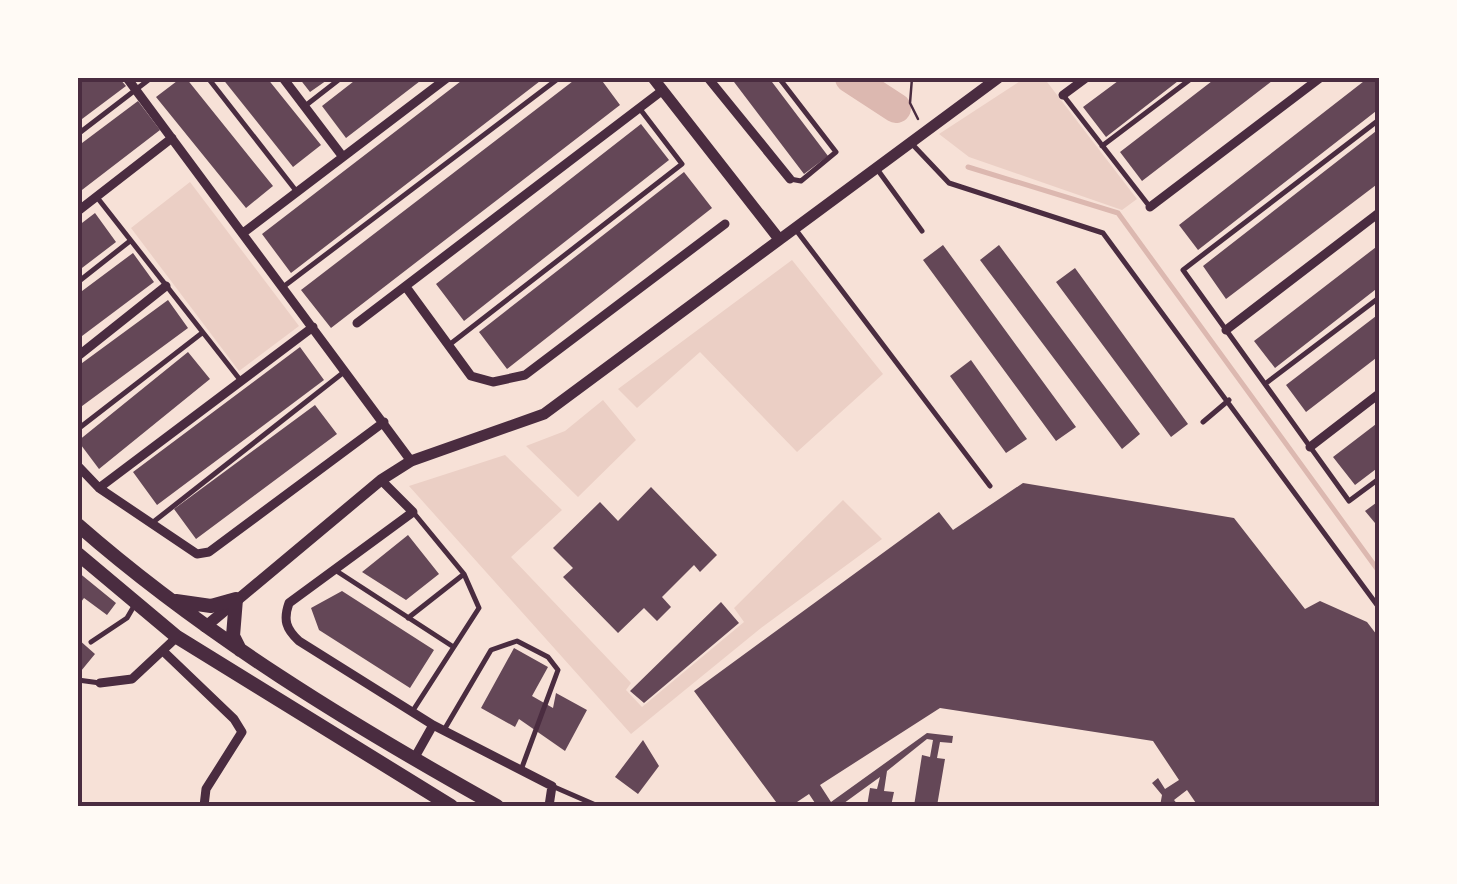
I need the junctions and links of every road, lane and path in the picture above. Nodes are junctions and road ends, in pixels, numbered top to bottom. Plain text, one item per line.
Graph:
1 (126, 78) edge
2 (151, 78) edge
3 (208, 78) edge
4 (283, 78) edge
5 (342, 78) edge
6 (447, 78) edge
7 (560, 78) edge
8 (653, 78) edge
9 (708, 78) edge
10 (779, 78) edge
11 (912, 78) edge
12 (998, 78) edge
13 (1086, 78) edge
14 (1192, 78) edge
15 (1320, 78) edge
16 (136, 89) junction
17 (663, 90) junction
18 (1063, 95) joint
19 (305, 106) junction
20 (639, 108) junction
21 (1380, 118) edge
22 (926, 128) junction
23 (78, 134) edge
24 (172, 138) junction
25 (910, 141) junction
26 (1102, 146) junction
27 (343, 156) junction
28 (875, 167) junction
29 (790, 179) joint
30 (297, 192) junction
31 (96, 196) junction
32 (1150, 207) joint
33 (78, 210) edge
34 (1380, 212) edge
35 (725, 224) dead end
36 (794, 228) junction
37 (922, 230) dead end
38 (243, 233) junction
39 (779, 239) junction
40 (131, 241) junction
41 (78, 282) edge
42 (166, 286) junction
43 (283, 287) junction
44 (406, 287) junction
45 (1380, 297) edge
46 (357, 323) dead end
47 (313, 327) junction
48 (1226, 330) junction
49 (203, 332) junction
50 (446, 346) junction
51 (78, 356) edge
52 (346, 371) junction
53 (241, 381) junction
54 (1265, 384) junction
55 (1380, 393) edge
56 (1229, 400) junction
57 (384, 422) junction
58 (1203, 422) dead end
59 (78, 429) edge
60 (1310, 447) junction
61 (410, 461) junction
62 (78, 466) edge
63 (1380, 478) edge
64 (381, 480) junction
65 (990, 486) dead end
66 (99, 488) junction
67 (413, 512) junction
68 (150, 524) junction
69 (78, 525) edge
70 (78, 554) edge
71 (335, 570) junction
72 (464, 574) junction
73 (157, 594) junction
74 (236, 600) junction
75 (136, 603) junction
76 (1380, 609) edge
77 (154, 617) junction
78 (408, 618) junction
79 (205, 627) junction
80 (176, 637) junction
81 (92, 642) dead end
82 (452, 646) junction
83 (163, 651) junction
84 (241, 652) junction
85 (231, 673) junction
86 (78, 680) edge
87 (100, 683) joint
88 (412, 712) junction
89 (433, 725) junction
90 (444, 730) junction
91 (415, 758) junction
92 (521, 770) junction
93 (552, 786) junction
94 (204, 806) edge
95 (451, 806) edge
96 (497, 806) edge
97 (550, 806) edge
98 (598, 806) edge

1 - 16 street
2 - 16 lane
3 - 30 lane
4 - 19 street
5 - 19 lane
6 - 27 street
7 - 43 lane
8 - 17 street
9 - 29 street
10 - 29 lane
11 - 22 path
12 - 22 street
13 - 18 street
14 - 26 lane
15 - 32 street
16 - 23 lane
16 - 24 street
17 - 20 street
17 - 39 street
18 - 26 lane
19 - 27 street
20 - 44 street
20 - 50 lane
21 - 48 lane
22 - 25 street
24 - 31 street
24 - 38 street
25 - 28 street
25 - 56 lane
26 - 32 lane
27 - 30 street
28 - 36 street
28 - 37 lane
30 - 38 street
31 - 33 street
31 - 40 lane
34 - 48 street
35 - 50 street
36 - 39 street
36 - 65 lane
38 - 43 street
39 - 61 street
40 - 41 lane
40 - 42 lane
42 - 49 lane
42 - 51 street
43 - 47 street
44 - 46 street
44 - 50 street
45 - 54 lane
47 - 52 street
47 - 53 street
48 - 54 lane
49 - 53 lane
49 - 59 lane
52 - 57 street
52 - 68 lane
53 - 66 street
54 - 60 lane
55 - 60 street
56 - 58 lane
56 - 76 lane
57 - 61 street
57 - 68 street
60 - 63 lane
61 - 64 street
62 - 66 street
64 - 67 street
64 - 74 street
66 - 68 street
67 - 71 street
67 - 72 lane
69 - 73 main road
70 - 75 main road
71 - 78 lane
71 - 88 street
72 - 78 lane
72 - 82 lane
73 - 74 main road
73 - 79 main road
74 - 79 street
74 - 84 main road
75 - 77 main road
75 - 81 lane
77 - 79 main road
77 - 80 main road
78 - 82 lane
79 - 84 main road
79 - 85 main road
80 - 83 street
80 - 85 main road
82 - 88 lane
83 - 87 street
83 - 94 street
84 - 91 main road
85 - 95 main road
86 - 87 lane
88 - 89 street
89 - 90 street
89 - 91 street
90 - 92 street
90 - 92 lane
91 - 96 main road
92 - 93 street
93 - 97 street
93 - 98 lane

